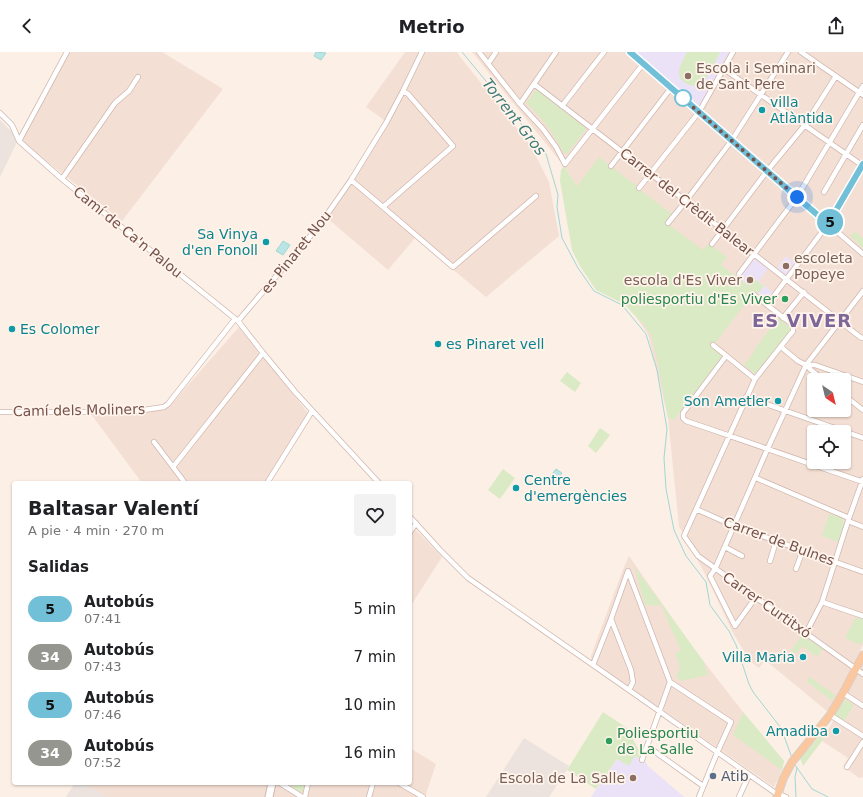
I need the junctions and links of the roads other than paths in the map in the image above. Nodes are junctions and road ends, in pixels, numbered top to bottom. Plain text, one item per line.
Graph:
1 (67, 52) edge
2 (422, 52) edge
3 (479, 52) edge
4 (496, 52) edge
5 (556, 52) edge
6 (604, 52) edge
7 (630, 52) edge
8 (733, 52) edge
9 (788, 52) edge
10 (801, 52) edge
11 (488, 64) junction
12 (643, 64) junction
13 (724, 69) junction
14 (836, 76) junction
15 (138, 77) dead end
16 (534, 84) junction
17 (863, 86) edge
18 (671, 88) junction
19 (403, 91) junction
20 (861, 93) edge
21 (761, 95) junction
22 (520, 104) junction
23 (562, 106) junction
24 (699, 112) junction
25 (0, 113) edge
26 (805, 125) junction
27 (863, 125) edge
28 (592, 129) junction
29 (732, 140) junction
30 (19, 141) junction
31 (830, 143) junction
32 (622, 152) junction
33 (847, 154) junction
34 (863, 165) edge
35 (611, 166) dead end
36 (767, 171) junction
37 (650, 174) junction
38 (62, 179) junction
39 (351, 180) junction
40 (639, 188) dead end
41 (824, 192) dead end
42 (536, 196) dead end
43 (797, 197) junction
44 (686, 201) junction
45 (383, 207) junction
46 (668, 224) dead end
47 (828, 224) junction
48 (722, 230) junction
49 (712, 244) dead end
50 (754, 254) junction
51 (863, 254) edge
52 (739, 274) dead end
53 (786, 279) junction
54 (863, 290) edge
55 (804, 292) junction
56 (753, 294) dead end
57 (767, 305) junction
58 (783, 318) junction
59 (237, 320) junction
60 (839, 321) junction
61 (863, 338) edge
62 (713, 345) dead end
63 (781, 347) junction
64 (263, 353) junction
65 (726, 356) junction
66 (806, 365) junction
67 (816, 373) edge
68 (755, 379) junction
69 (863, 382) edge
70 (746, 397) junction
71 (851, 401) edge
72 (785, 410) junction
73 (863, 410) edge
74 (312, 411) junction
75 (0, 412) edge
76 (728, 436) junction
77 (863, 438) edge
78 (154, 442) dead end
79 (767, 450) junction
80 (173, 467) junction
81 (756, 478) junction
82 (184, 481) edge
83 (268, 481) edge
84 (376, 481) edge
85 (863, 481) edge
86 (696, 510) junction
87 (412, 519) edge
88 (848, 520) junction
89 (416, 523) junction
90 (734, 526) junction
91 (863, 527) edge
92 (412, 529) edge
93 (776, 541) junction
94 (725, 548) junction
95 (802, 550) junction
96 (742, 556) dead end
97 (770, 561) dead end
98 (835, 562) junction
99 (715, 568) junction
100 (796, 569) dead end
101 (863, 572) edge
102 (756, 597) junction
103 (822, 602) junction
104 (863, 616) edge
105 (611, 619) junction
106 (806, 633) junction
107 (863, 655) edge
108 (593, 665) junction
109 (856, 669) junction
110 (863, 674) edge
111 (670, 682) junction
112 (629, 690) junction
113 (843, 693) junction
114 (863, 706) edge
115 (659, 711) junction
116 (830, 715) junction
117 (863, 736) edge
118 (863, 742) edge
119 (647, 746) junction
120 (717, 753) junction
121 (642, 760) dead end
122 (847, 767) dead end
123 (749, 775) junction
124 (272, 785) edge
125 (283, 785) edge
126 (307, 785) edge
127 (372, 785) edge
128 (402, 785) edge
129 (703, 786) junction
130 (777, 795) edge
131 (420, 796) edge
132 (269, 797) edge
133 (303, 797) edge
134 (369, 797) edge
135 (699, 797) edge
136 (739, 797) edge
137 (786, 797) edge

1 - 30 street
2 - 19 street, es Pinaret Nou
3 - 11 street
4 - 11 street
5 - 16 street
6 - 23 street
7 - 12 street
8 - 13 street
9 - 21 street
10 - 14 street
11 - 22 street
12 - 18 street
12 - 28 street
13 - 21 street
13 - 24 street
14 - 20 street
14 - 26 street
15 - 38 street
16 - 22 street
16 - 23 street, Carrer del Crèdit Balear
17 - 20 street
18 - 24 street
18 - 32 street
19 - 39 street, es Pinaret Nou
19 - 45 street
20 - 31 street
21 - 26 street
21 - 29 street
22 - 28 street
23 - 28 street, Carrer del Crèdit Balear
24 - 29 street
24 - 37 street
25 - 30 street, Camí de Ca'n Palou
26 - 31 street
26 - 36 street
27 - 33 street
28 - 32 street, Carrer del Crèdit Balear
29 - 36 street
29 - 44 street
30 - 38 street, Camí de Ca'n Palou
31 - 33 street
31 - 43 street
32 - 35 street
32 - 37 street, Carrer del Crèdit Balear
33 - 34 street
33 - 41 street
34 - 47 street
36 - 43 street
36 - 48 street
37 - 40 street
37 - 44 street, Carrer del Crèdit Balear
38 - 59 street, Camí de Ca'n Palou
39 - 45 street
39 - 59 street, es Pinaret Nou
42 - 45 street
43 - 47 street
43 - 50 street
44 - 46 street
44 - 48 street, Carrer del Crèdit Balear
47 - 51 street
47 - 53 street
48 - 49 street
48 - 50 street, Carrer del Crèdit Balear
50 - 52 street
50 - 53 street, Carrer del Crèdit Balear
53 - 55 street, Carrer del Crèdit Balear
53 - 57 street
54 - 60 street
55 - 58 street
55 - 60 street, Carrer del Crèdit Balear
56 - 57 street
57 - 58 street
58 - 63 street
59 - 64 street, Camí de Ca'n Palou
59 - 75 street, Camí dels Moliners
60 - 61 street, Carrer del Crèdit Balear
60 - 66 street
62 - 65 street
63 - 66 street
63 - 68 street
64 - 74 street, Camí de Ca'n Palou
64 - 80 street
65 - 68 street
65 - 76 street
66 - 67 street
66 - 69 street
66 - 72 street
68 - 70 street
70 - 72 street
70 - 76 street
71 - 73 street
72 - 77 street
72 - 79 street
74 - 83 street
74 - 84 street, Camí de Ca'n Palou
76 - 79 street
76 - 86 street
78 - 80 street
79 - 81 street
79 - 85 street
80 - 82 street
81 - 88 street
81 - 90 street
85 - 88 street
86 - 90 street, Carrer de Bulnes
86 - 99 street, Carrer Curtitxó
87 - 89 street
88 - 91 street
88 - 98 street
89 - 92 street
89 - 108 street
90 - 93 street, Carrer de Bulnes
90 - 94 street
93 - 95 street, Carrer de Bulnes
93 - 97 street
94 - 96 street
94 - 99 street
95 - 98 street, Carrer de Bulnes
95 - 100 street
98 - 101 street, Carrer de Bulnes
98 - 103 street
99 - 102 street, Carrer Curtitxó
99 - 102 street
102 - 106 street, Carrer Curtitxó
103 - 104 street
103 - 106 street
105 - 108 street
105 - 111 street
105 - 112 street
106 - 109 street, Carrer Curtitxó
107 - 109 main road
108 - 112 street
109 - 110 street, Carrer Curtitxó
109 - 113 main road
111 - 115 street
111 - 120 street
112 - 115 street
113 - 114 street
113 - 116 main road
115 - 119 street
115 - 120 street
116 - 117 street
116 - 130 main road
118 - 122 street
119 - 121 street
119 - 129 street
120 - 123 street
120 - 129 street
123 - 130 street
123 - 136 street
124 - 132 street
125 - 133 street
126 - 133 street
127 - 134 street
128 - 131 street
129 - 135 street
130 - 137 street

